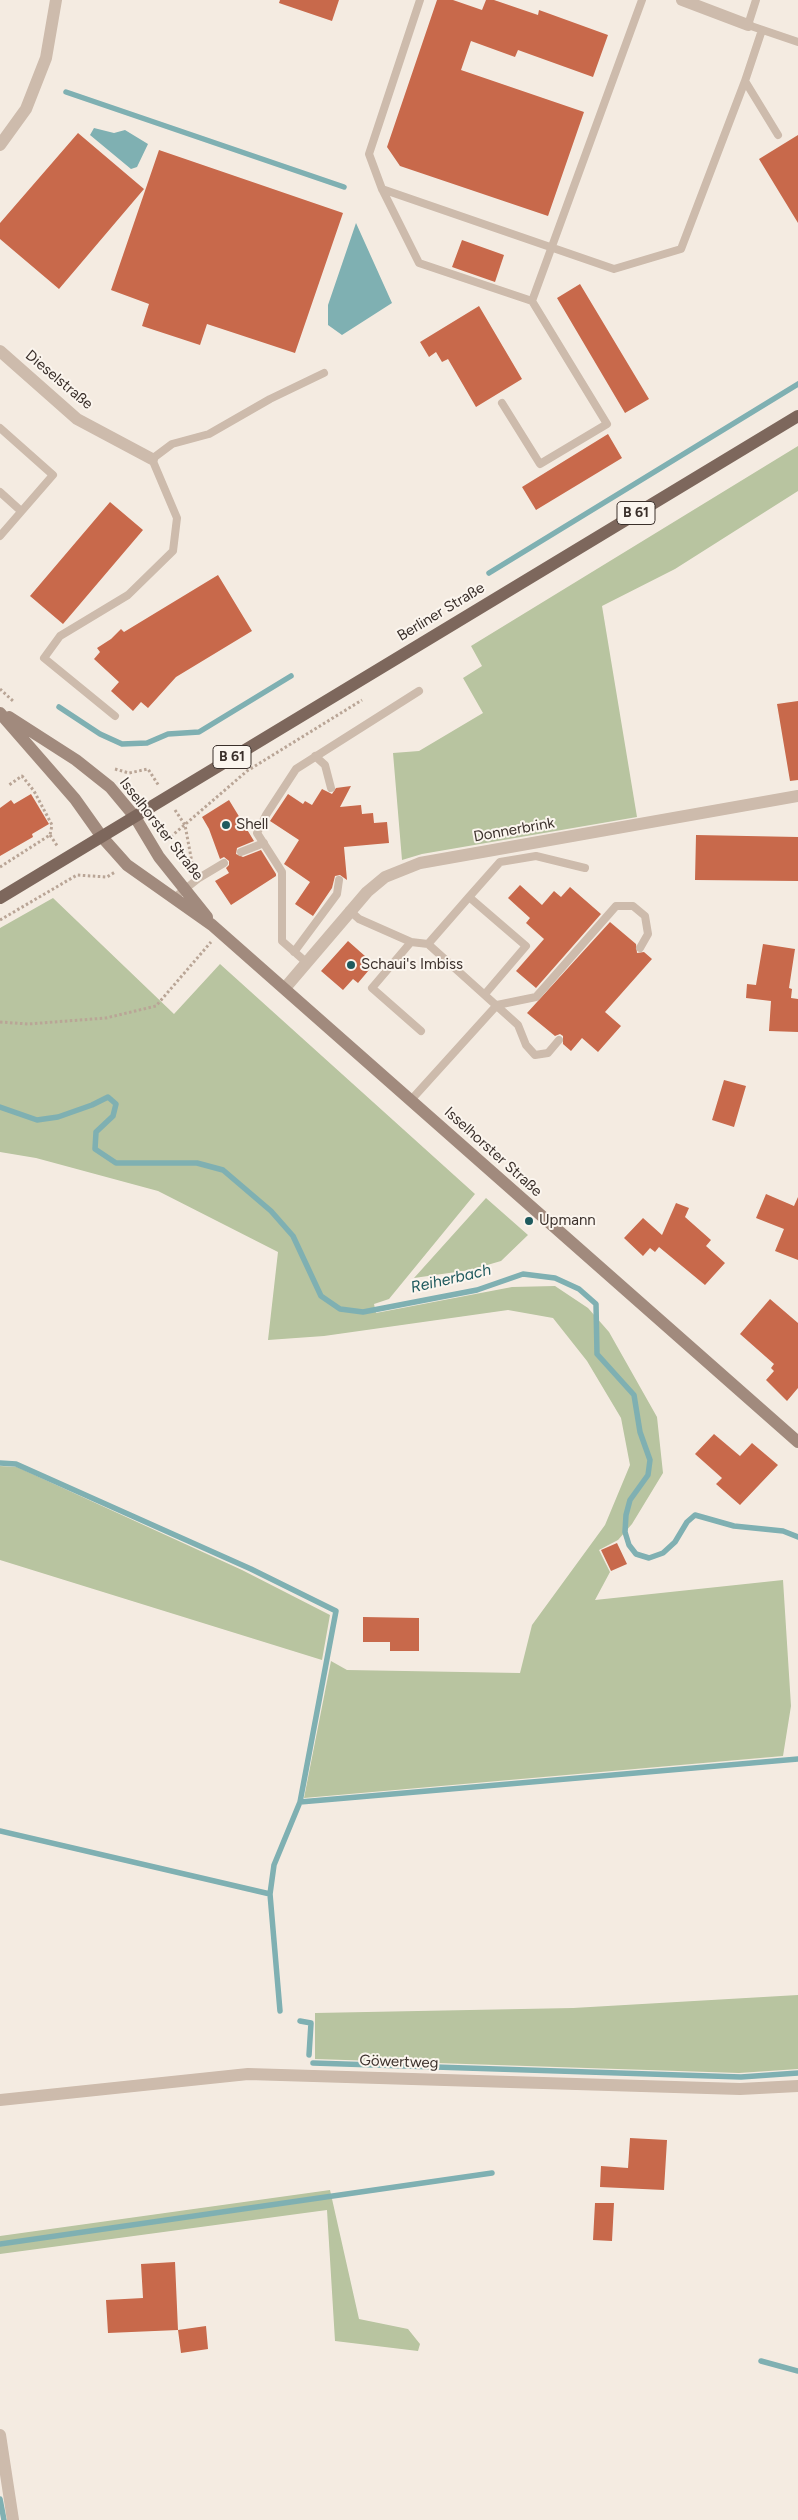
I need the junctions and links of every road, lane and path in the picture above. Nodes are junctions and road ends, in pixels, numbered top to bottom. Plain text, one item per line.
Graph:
1 (56, 0) edge
2 (420, 0) edge
3 (642, 0) edge
4 (682, 0) edge
5 (756, 0) edge
6 (748, 25) junction
7 (762, 30) junction
8 (798, 42) edge
9 (745, 81) junction
10 (778, 135) dead end
11 (0, 145) edge
12 (382, 189) junction
13 (551, 247) junction
14 (532, 300) junction
15 (2, 356) edge
16 (324, 373) dead end
17 (502, 403) dead end
18 (798, 416) edge
19 (0, 428) edge
20 (152, 459) junction
21 (0, 492) edge
22 (21, 511) junction
23 (0, 536) edge
24 (419, 691) dead end
25 (0, 713) edge
26 (115, 716) dead end
27 (315, 756) junction
28 (9, 784) dead end
29 (331, 788) dead end
30 (798, 796) edge
31 (135, 817) junction
32 (102, 838) junction
33 (264, 843) junction
34 (153, 848) junction
35 (241, 852) dead end
36 (224, 863) dead end
37 (127, 865) junction
38 (0, 866) edge
39 (585, 868) dead end
40 (199, 878) junction
41 (339, 880) dead end
42 (185, 889) junction
43 (469, 897) junction
44 (0, 898) edge
45 (174, 898) junction
46 (349, 910) junction
47 (0, 920) edge
48 (216, 928) junction
49 (410, 942) junction
50 (428, 944) junction
51 (640, 948) dead end
52 (294, 952) junction
53 (306, 962) junction
54 (285, 988) junction
55 (485, 994) junction
56 (497, 1005) junction
57 (0, 1022) edge
58 (421, 1031) dead end
59 (559, 1040) dead end
60 (411, 1100) junction
61 (798, 1442) edge
62 (798, 2086) edge
63 (0, 2100) edge
64 (0, 2435) edge
65 (14, 2520) edge

1 - 11 street
2 - 12 lane
3 - 13 lane
4 - 6 street
5 - 6 lane
6 - 7 lane
7 - 8 lane
7 - 9 lane
9 - 10 lane
9 - 13 lane
12 - 13 lane
12 - 14 lane
13 - 14 lane
14 - 17 lane
15 - 20 street, Dieselstraße
16 - 20 lane
18 - 31 main road, Berliner Straße / B 61
19 - 22 lane
20 - 26 lane
21 - 22 lane
22 - 23 lane
24 - 27 lane
25 - 31 street, Isselhorster Straße
25 - 32 street, Isselhorster Straße
27 - 29 lane
27 - 33 lane
28 - 38 path
30 - 46 street, Donnerbrink
31 - 32 main road, Berliner Straße / B 61
31 - 34 street, Isselhorster Straße
32 - 37 street, Isselhorster Straße
32 - 44 main road, B 61
33 - 35 lane
33 - 52 lane
34 - 40 path
34 - 42 street, Isselhorster Straße
36 - 40 lane
37 - 45 street, Isselhorster Straße
37 - 47 path
39 - 43 lane
40 - 42 lane
41 - 52 lane
42 - 45 lane
42 - 48 street, Isselhorster Straße
43 - 50 lane
43 - 55 lane
45 - 48 street, Isselhorster Straße
46 - 49 lane
46 - 53 street, Donnerbrink
48 - 54 street, Isselhorster Straße
48 - 57 path
49 - 50 lane
49 - 58 lane
50 - 55 lane
51 - 56 lane
52 - 53 lane
53 - 54 street, Donnerbrink
54 - 60 street, Isselhorster Straße
55 - 56 lane
56 - 59 lane
56 - 60 lane
60 - 61 street, Isselhorster Straße
62 - 63 street, Göwertweg
64 - 65 street

